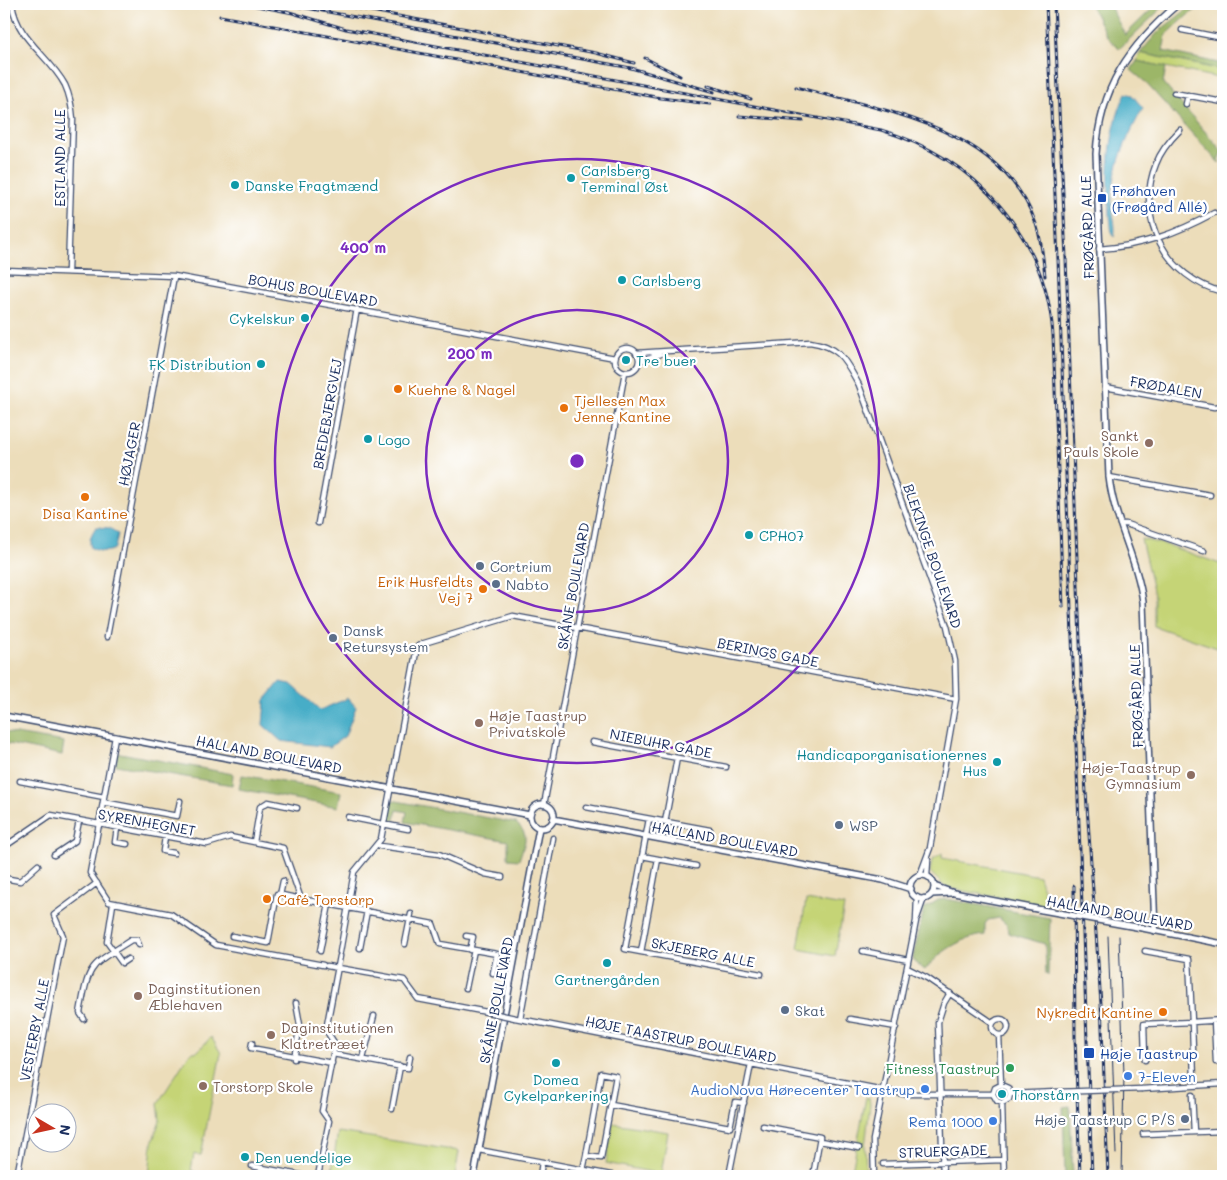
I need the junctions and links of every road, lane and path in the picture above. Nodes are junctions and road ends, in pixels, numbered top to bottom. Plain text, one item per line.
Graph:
1 (12, 4) edge
2 (1178, 4) edge
3 (1182, 30) dead end
4 (1223, 38) edge
5 (1174, 93) dead end
6 (1188, 95) junction
7 (1223, 102) edge
8 (1186, 104) dead end
9 (1180, 130) dead end
10 (1214, 213) dead end
11 (1157, 240) junction
12 (1099, 249) junction
13 (4, 270) edge
14 (68, 271) junction
15 (174, 276) junction
16 (1223, 292) edge
17 (357, 309) junction
18 (636, 353) junction
19 (664, 353) junction
20 (615, 358) junction
21 (639, 361) junction
22 (625, 372) junction
23 (1105, 387) junction
24 (1223, 406) edge
25 (1108, 477) junction
26 (1210, 495) dead end
27 (318, 523) dead end
28 (1120, 524) junction
29 (1204, 551) dead end
30 (576, 628) junction
31 (107, 637) dead end
32 (956, 699) junction
33 (4, 716) edge
34 (115, 737) junction
35 (592, 742) dead end
36 (677, 758) junction
37 (726, 767) dead end
38 (20, 782) dead end
39 (390, 788) junction
40 (103, 799) junction
41 (180, 801) dead end
42 (544, 805) junction
43 (586, 807) dead end
44 (297, 808) dead end
45 (530, 815) junction
46 (348, 818) dead end
47 (553, 819) junction
48 (649, 819) junction
49 (79, 821) junction
50 (665, 822) junction
51 (384, 824) junction
52 (99, 825) junction
53 (118, 828) junction
54 (539, 828) junction
55 (408, 829) dead end
56 (710, 830) dead end
57 (646, 836) junction
58 (166, 837) junction
59 (553, 838) dead end
60 (254, 842) junction
61 (127, 844) dead end
62 (377, 844) junction
63 (4, 847) edge
64 (174, 853) dead end
65 (54, 855) dead end
66 (642, 856) junction
67 (928, 856) junction
68 (658, 859) junction
69 (38, 865) dead end
70 (696, 866) dead end
71 (920, 875) junction
72 (927, 876) junction
73 (4, 878) edge
74 (502, 878) dead end
75 (283, 881) dead end
76 (97, 883) junction
77 (911, 885) junction
78 (934, 886) junction
79 (954, 893) junction
80 (932, 894) junction
81 (280, 895) junction
82 (917, 897) junction
83 (924, 898) junction
84 (301, 899) junction
85 (113, 904) junction
86 (329, 904) junction
87 (348, 908) junction
88 (366, 911) junction
89 (410, 917) junction
90 (916, 921) junction
91 (1155, 931) junction
92 (232, 936) dead end
93 (466, 936) dead end
94 (405, 944) dead end
95 (1223, 944) edge
96 (140, 945) dead end
97 (360, 948) dead end
98 (472, 950) junction
99 (114, 951) junction
100 (320, 951) dead end
101 (863, 951) dead end
102 (1145, 951) dead end
103 (640, 952) junction
104 (128, 959) dead end
105 (908, 960) junction
106 (338, 968) junction
107 (907, 968) junction
108 (493, 973) dead end
109 (761, 974) dead end
110 (466, 988) dead end
111 (950, 993) junction
112 (296, 1002) dead end
113 (374, 1016) dead end
114 (517, 1018) junction
115 (84, 1019) dead end
116 (850, 1019) dead end
117 (1223, 1020) edge
118 (1214, 1021) junction
119 (1192, 1022) junction
120 (993, 1023) junction
121 (896, 1027) junction
122 (999, 1035) junction
123 (252, 1043) dead end
124 (333, 1054) junction
125 (410, 1057) dead end
126 (294, 1058) junction
127 (363, 1060) junction
128 (1145, 1060) dead end
129 (1216, 1062) dead end
130 (332, 1063) junction
131 (751, 1064) junction
132 (400, 1066) junction
133 (1194, 1079) dead end
134 (1223, 1084) edge
135 (1000, 1085) junction
136 (882, 1089) junction
137 (992, 1094) junction
138 (1010, 1094) junction
139 (1192, 1094) dead end
140 (941, 1095) junction
141 (744, 1103) junction
142 (1002, 1103) junction
143 (612, 1105) junction
144 (392, 1108) dead end
145 (763, 1126) dead end
146 (1223, 1131) edge
147 (1194, 1132) junction
148 (1143, 1134) dead end
149 (820, 1141) junction
150 (859, 1148) dead end
151 (479, 1150) junction
152 (586, 1156) junction
153 (1003, 1160) junction
154 (542, 1162) junction
155 (943, 1162) junction
156 (883, 1164) dead end
157 (252, 1166) dead end
158 (583, 1170) junction
159 (18, 1176) edge
160 (305, 1176) edge
161 (318, 1176) edge
162 (474, 1176) edge
163 (540, 1176) edge
164 (616, 1176) edge
165 (729, 1176) edge
166 (813, 1176) edge
167 (874, 1176) edge
168 (943, 1176) edge
169 (1004, 1176) edge

1 - 14 street, ESTLAND ALLE
2 - 12 street, FRØGÅRD ALLE
3 - 4 street
5 - 6 street
6 - 7 street
6 - 8 street
9 - 11 street
10 - 11 street
11 - 12 street
11 - 16 street
12 - 23 street, FRØGÅRD ALLE
13 - 14 street, BOHUS BOULEVARD
14 - 15 street, BOHUS BOULEVARD
15 - 17 street, BOHUS BOULEVARD
15 - 31 street, HØJAGER
17 - 20 street, BOHUS BOULEVARD
17 - 27 street, BREDEBJERGVEJ
18 - 19 street
18 - 20 street
18 - 21 street
19 - 21 street
19 - 32 street, BLEKINGE BOULEVARD
20 - 22 street
21 - 22 street
22 - 30 street, SKÅNE BOULEVARD
23 - 24 street, FRØDALEN
23 - 25 street, FRØGÅRD ALLE
25 - 26 street
25 - 28 street, FRØGÅRD ALLE
28 - 29 street
28 - 91 street, FRØGÅRD ALLE
30 - 32 street, BERINGS GADE
30 - 39 street, BERINGS GADE
30 - 42 street, SKÅNE BOULEVARD
32 - 67 street, BLEKINGE BOULEVARD
33 - 34 street, HALLAND BOULEVARD
34 - 39 street, HALLAND BOULEVARD
34 - 40 street
35 - 36 street, NIEBUHR GADE
36 - 37 street, NIEBUHR GADE
36 - 50 street
38 - 40 street
39 - 45 street, HALLAND BOULEVARD
39 - 51 street
40 - 41 street
40 - 52 street
42 - 45 street
42 - 47 street
43 - 48 street
44 - 60 street
45 - 54 street
46 - 51 street
47 - 54 street
47 - 57 street, HALLAND BOULEVARD
48 - 50 street
48 - 57 street, SKJEBERG ALLE
49 - 52 street, SYRENHEGNET
49 - 63 street, SYRENHEGNET
49 - 65 street
50 - 56 street
51 - 55 street
51 - 62 street
52 - 53 street, SYRENHEGNET
52 - 76 street
53 - 58 street, SYRENHEGNET
53 - 61 street
54 - 151 street, SKÅNE BOULEVARD
57 - 66 street, SKJEBERG ALLE
57 - 77 street, HALLAND BOULEVARD
58 - 60 street, SYRENHEGNET
58 - 64 street
59 - 114 street
60 - 84 street, SYRENHEGNET
62 - 74 street
62 - 87 street
66 - 68 street
66 - 103 street, SKJEBERG ALLE
67 - 71 street, BLEKINGE BOULEVARD
67 - 72 street, BLEKINGE BOULEVARD
68 - 70 street
68 - 103 street, SKJEBERG ALLE
69 - 73 street
71 - 72 street
71 - 77 street
72 - 78 street
75 - 81 street
76 - 85 street
76 - 159 street, VESTERBY ALLE
77 - 82 street
78 - 79 street, HALLAND BOULEVARD
78 - 80 street
79 - 80 street, HALLAND BOULEVARD
79 - 91 street, HALLAND BOULEVARD, bridge
80 - 83 street
81 - 84 street
81 - 92 street
82 - 83 street
82 - 90 street
83 - 90 street
84 - 86 street
85 - 99 street
85 - 106 street, HØJE TAASTRUP BOULEVARD
86 - 87 street
86 - 100 street
87 - 88 street
87 - 106 street
88 - 89 street
88 - 97 street
89 - 94 street
89 - 98 street
90 - 105 street
91 - 95 street, HALLAND BOULEVARD
93 - 98 street
96 - 99 street
98 - 108 street
98 - 110 street
99 - 104 street
99 - 115 street
101 - 105 street
102 - 119 street
103 - 109 street, SKJEBERG ALLE
105 - 107 street
106 - 114 street, HØJE TAASTRUP BOULEVARD, bridge
106 - 124 street
107 - 111 street
107 - 121 street
111 - 120 street
111 - 140 street
112 - 126 street
113 - 127 street
114 - 131 street, HØJE TAASTRUP BOULEVARD
116 - 121 street
117 - 118 street
118 - 119 street
118 - 129 street
119 - 128 street
119 - 133 street
120 - 122 street
120 - 122 street
121 - 136 street
122 - 135 street
123 - 126 street
124 - 127 street
124 - 130 street
125 - 132 street
126 - 130 street
127 - 132 street
130 - 161 street
131 - 136 street, HØJE TAASTRUP BOULEVARD
131 - 141 street
132 - 144 street
134 - 138 street, bridge
135 - 137 street
135 - 138 street
136 - 140 street, HØJE TAASTRUP BOULEVARD
136 - 167 street
137 - 140 street, HØJE TAASTRUP BOULEVARD
137 - 142 street
138 - 142 street
139 - 147 street
140 - 155 street
141 - 143 street
141 - 165 street
142 - 153 street
143 - 152 street
143 - 152 street
145 - 149 street
146 - 147 street
147 - 148 street
149 - 150 street
149 - 166 street
151 - 154 street
151 - 162 street, SKÅNE BOULEVARD
152 - 158 street
153 - 155 street, STRUERGADE
153 - 169 street
154 - 158 street
154 - 163 street
155 - 156 street, STRUERGADE
155 - 168 street
157 - 160 street
158 - 164 street

